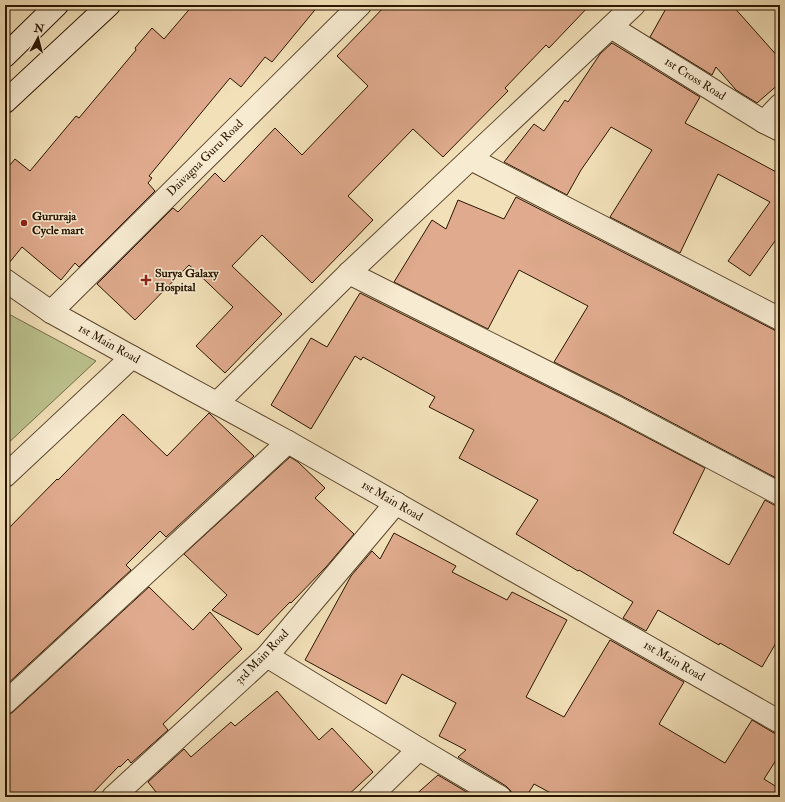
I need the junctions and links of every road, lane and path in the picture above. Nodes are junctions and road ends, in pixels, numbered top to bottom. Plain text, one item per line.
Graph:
1 (57, 5) edge
2 (108, 5) edge
3 (360, 5) edge
4 (634, 5) edge
5 (611, 27) junction
6 (5, 56) edge
7 (5, 102) edge
8 (780, 105) edge
9 (772, 126) edge
10 (471, 159) junction
11 (349, 273) junction
12 (5, 280) edge
13 (51, 312) junction
14 (780, 318) edge
15 (132, 357) junction
16 (217, 403) junction
17 (288, 442) junction
18 (5, 476) edge
19 (780, 494) edge
20 (396, 503) junction
21 (267, 656) junction
22 (5, 703) edge
23 (780, 722) edge
24 (419, 749) junction
25 (113, 797) edge
26 (370, 797) edge
27 (500, 797) edge

1 - 6 street
2 - 7 street
3 - 13 street, Daivagna Guru Road
4 - 5 street
5 - 9 street, 1st Cross Road
5 - 10 street
8 - 9 street
10 - 11 street
10 - 14 street
11 - 16 street
11 - 19 street
12 - 13 street, 1st Main Road
13 - 15 street, 1st Main Road
15 - 16 street, 1st Main Road
15 - 18 street
16 - 17 street, 1st Main Road
17 - 20 street, 1st Main Road
17 - 22 street
20 - 21 street, 3rd Main Road
20 - 23 street, 1st Main Road
21 - 24 street
21 - 25 street, 3rd Main Road
24 - 26 street
24 - 27 street

